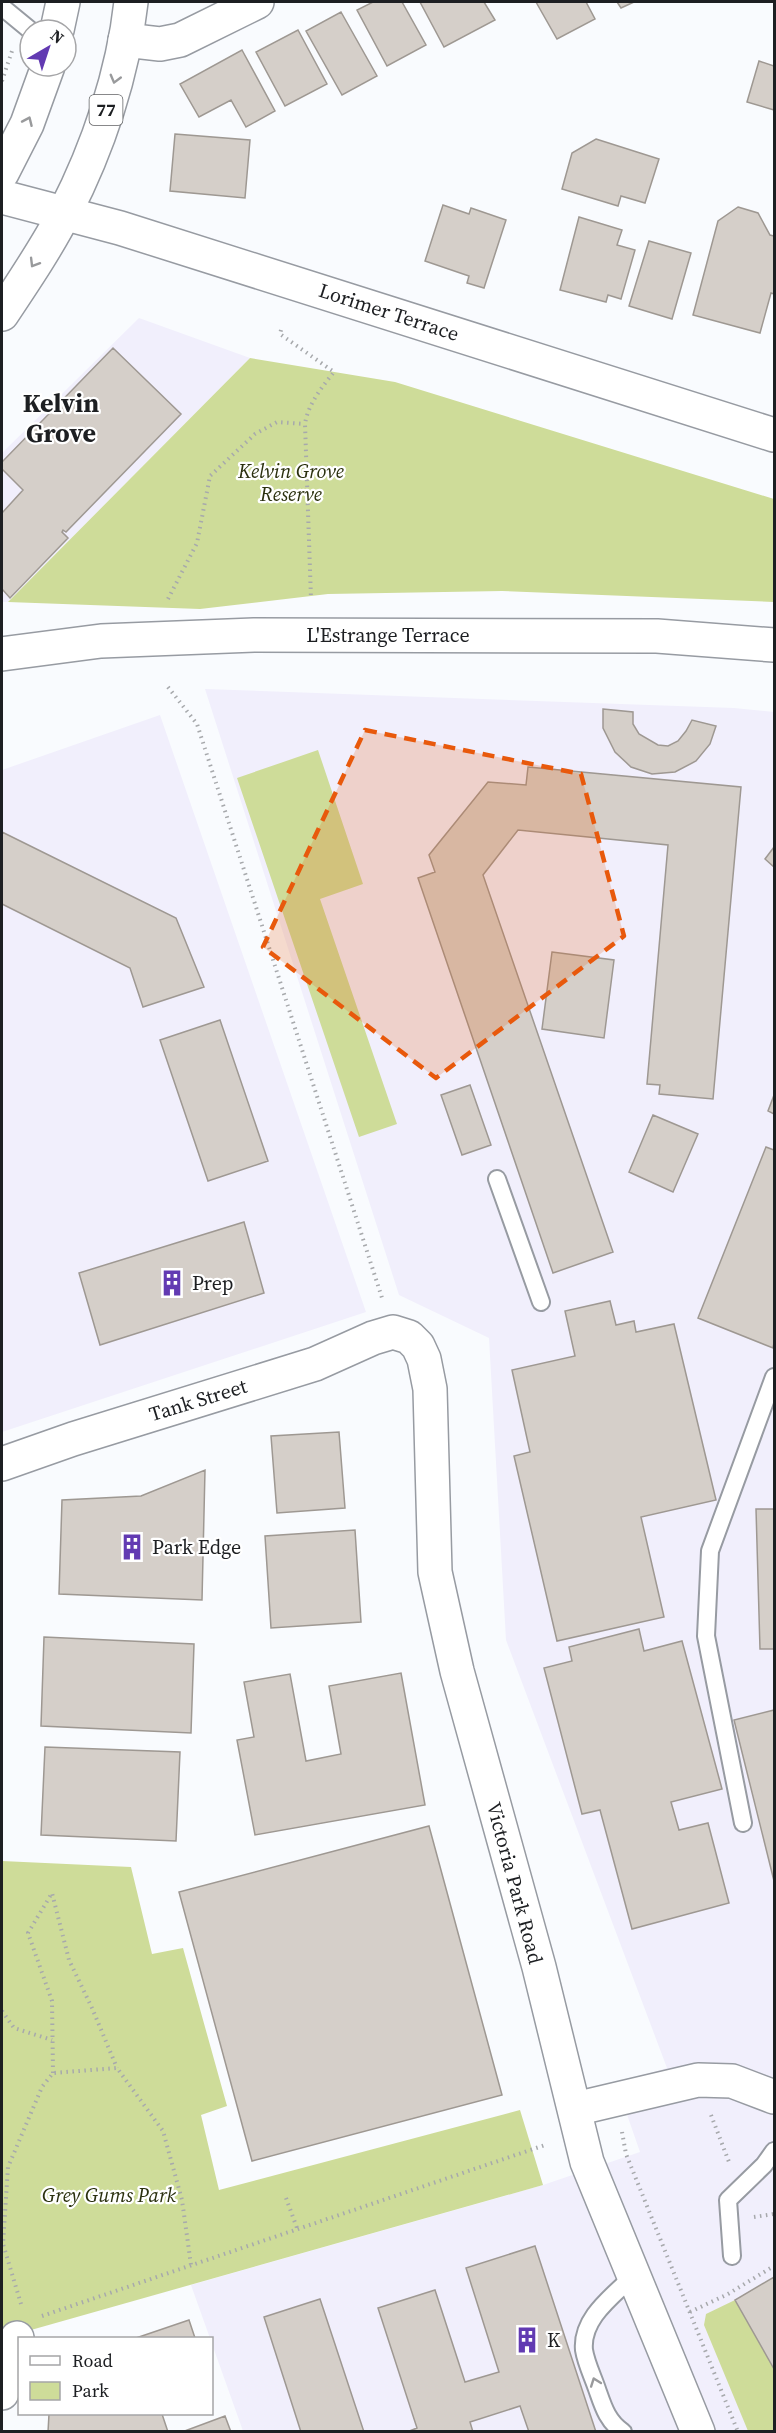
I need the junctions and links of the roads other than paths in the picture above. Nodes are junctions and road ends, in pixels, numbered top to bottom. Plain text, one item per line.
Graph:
1 (63, 2) edge
2 (131, 2) edge
3 (257, 2) edge
4 (2, 7) edge
5 (60, 18) edge
6 (18, 20) edge
7 (125, 40) junction
8 (44, 78) edge
9 (2, 173) edge
10 (2, 196) edge
11 (65, 213) junction
12 (2, 314) edge
13 (774, 435) edge
14 (774, 645) edge
15 (2, 654) edge
16 (497, 1179) dead end
17 (541, 1302) dead end
18 (393, 1332) joint
19 (774, 1377) edge
20 (2, 1464) edge
21 (743, 1823) dead end
22 (774, 2097) edge
23 (575, 2109) junction
24 (774, 2151) edge
25 (732, 2256) dead end
26 (633, 2276) junction
27 (22, 2327) road end
28 (19, 2337) edge
29 (18, 2340) edge
30 (2, 2393) edge
31 (622, 2432) edge
32 (698, 2432) edge

1 - 5 street
2 - 7 street, 77
3 - 7 street
4 - 6 lane
7 -> 11 street, 77
9 -> 8 street
10 - 11 street, Lorimer Terrace
11 -> 12 street, 77
11 - 13 street, Lorimer Terrace
14 - 15 street, L'Estrange Terrace
16 - 17 lane
18 - 20 street, Tank Street
18 - 23 street, Victoria Park Road
19 - 21 lane
22 - 23 street
23 - 26 street, Victoria Park Road
24 - 25 lane
31 -> 26 lane
26 - 32 street, Victoria Park Road
27 - 28 street
29 - 30 street

